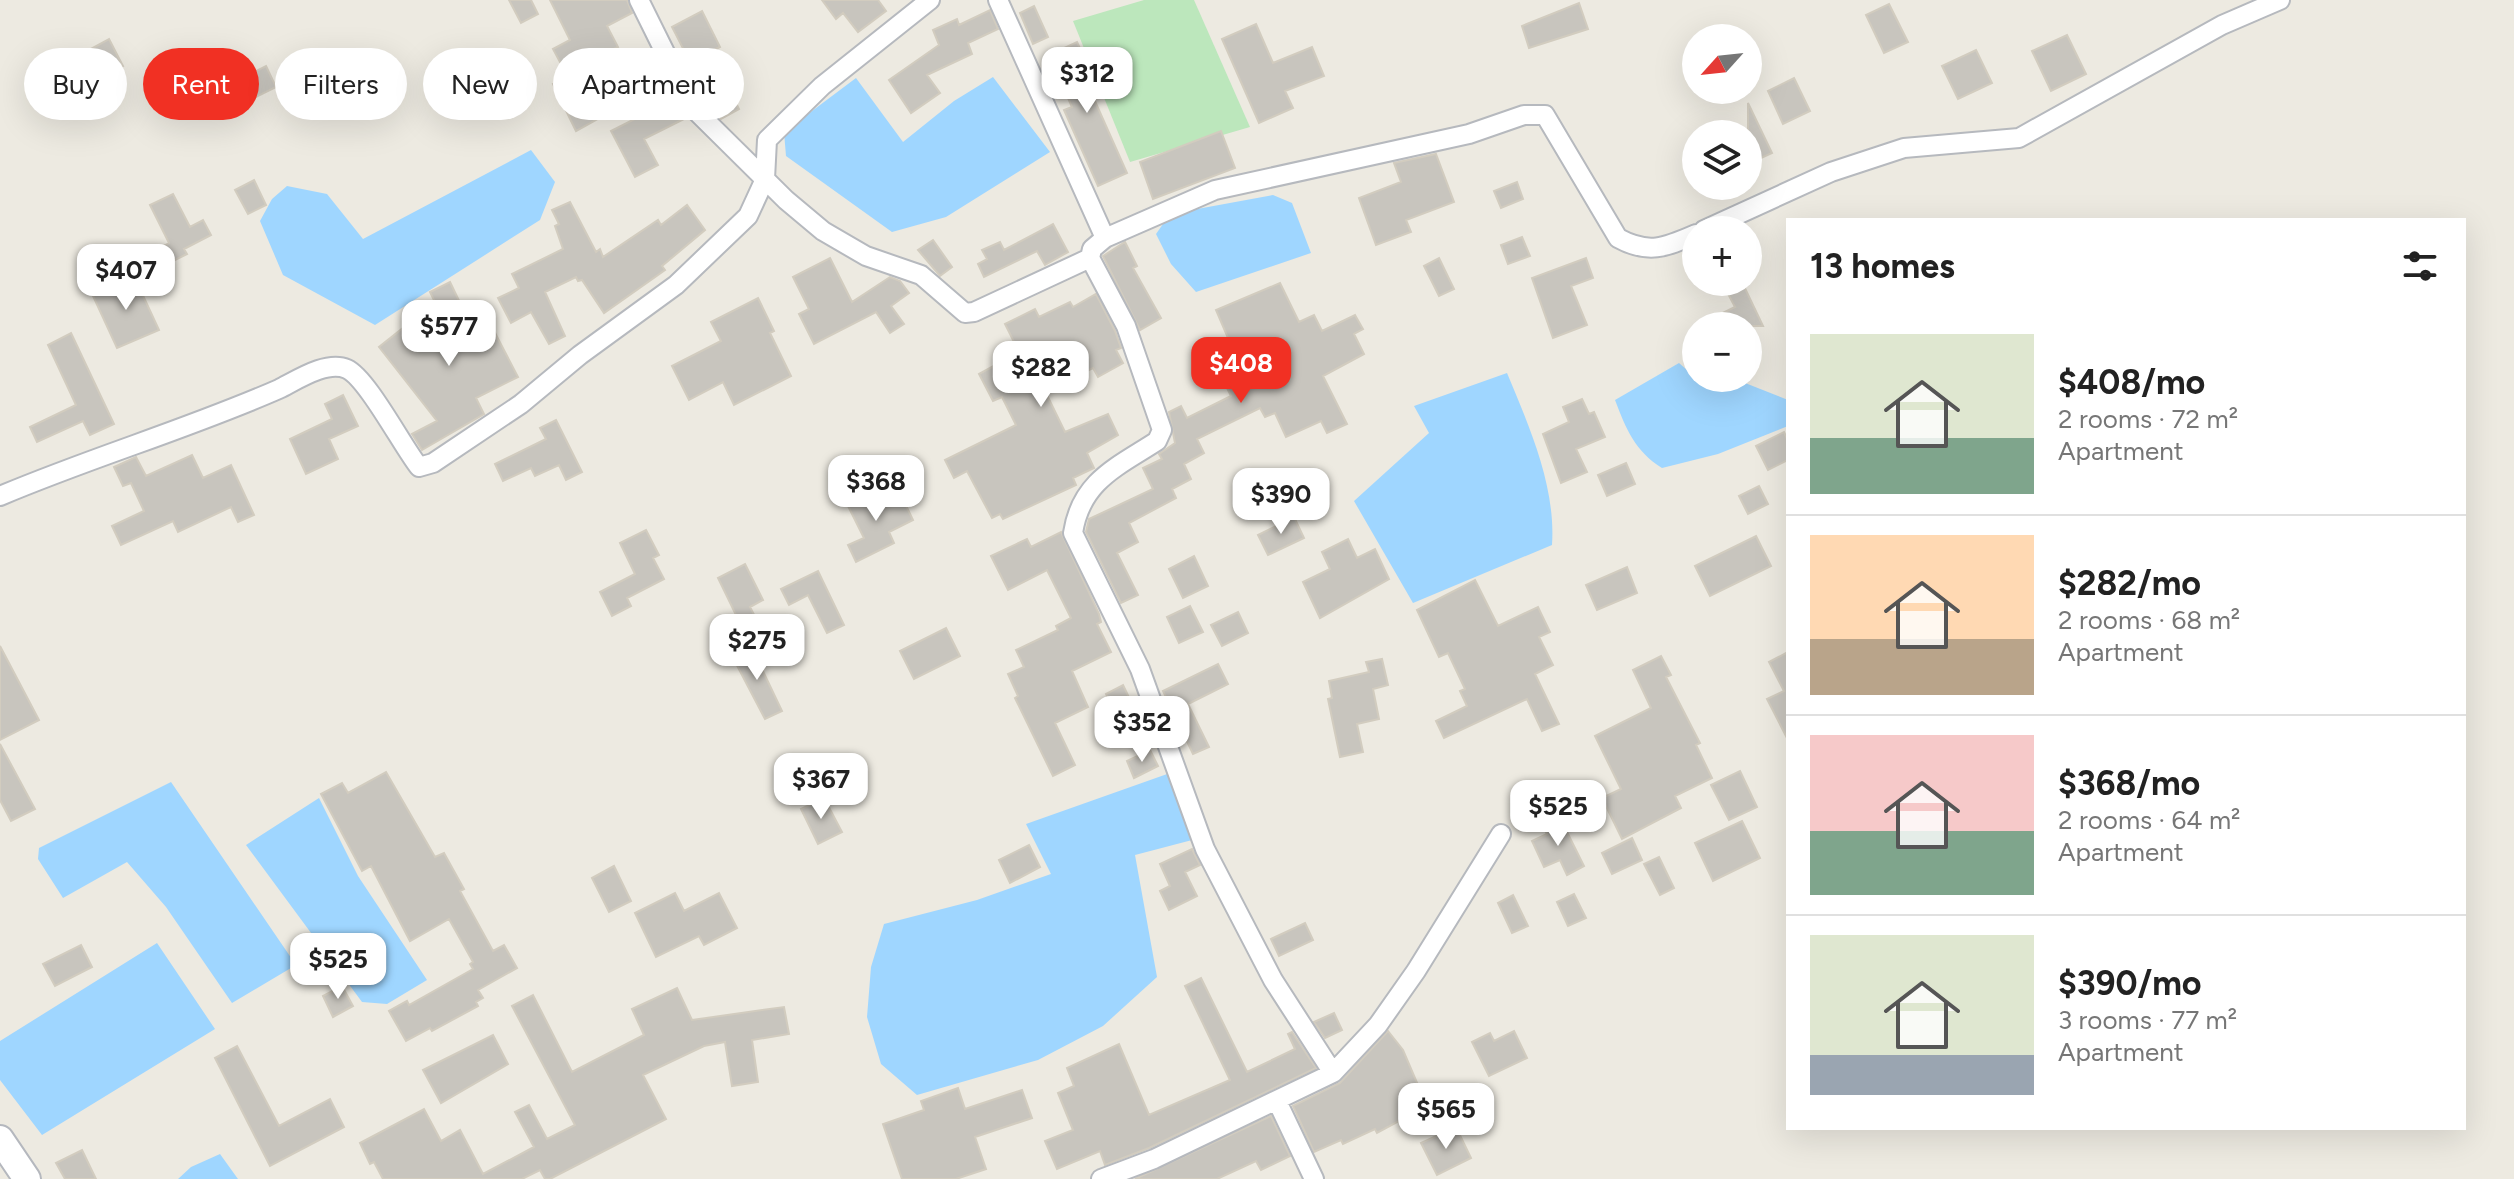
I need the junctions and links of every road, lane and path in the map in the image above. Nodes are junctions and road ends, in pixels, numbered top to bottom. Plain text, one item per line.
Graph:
1 (639, 0) edge
2 (930, 0) edge
3 (998, 0) edge
4 (2280, 0) edge
5 (765, 179) junction
6 (1735, 216) edge
7 (1105, 238) junction
8 (1682, 240) edge
9 (1090, 258) junction
10 (0, 496) edge
11 (1501, 834) dead end
12 (1333, 1073) junction
13 (1277, 1101) junction
14 (0, 1139) edge
15 (27, 1179) edge
16 (1101, 1179) edge
17 (1314, 1179) edge

1 - 5 street
2 - 5 street
3 - 7 street
4 - 6 street
5 - 9 street
5 - 10 street
7 - 8 street
7 - 9 street
9 - 12 street
11 - 12 street
12 - 13 street
13 - 16 street
13 - 17 street
14 - 15 main road

